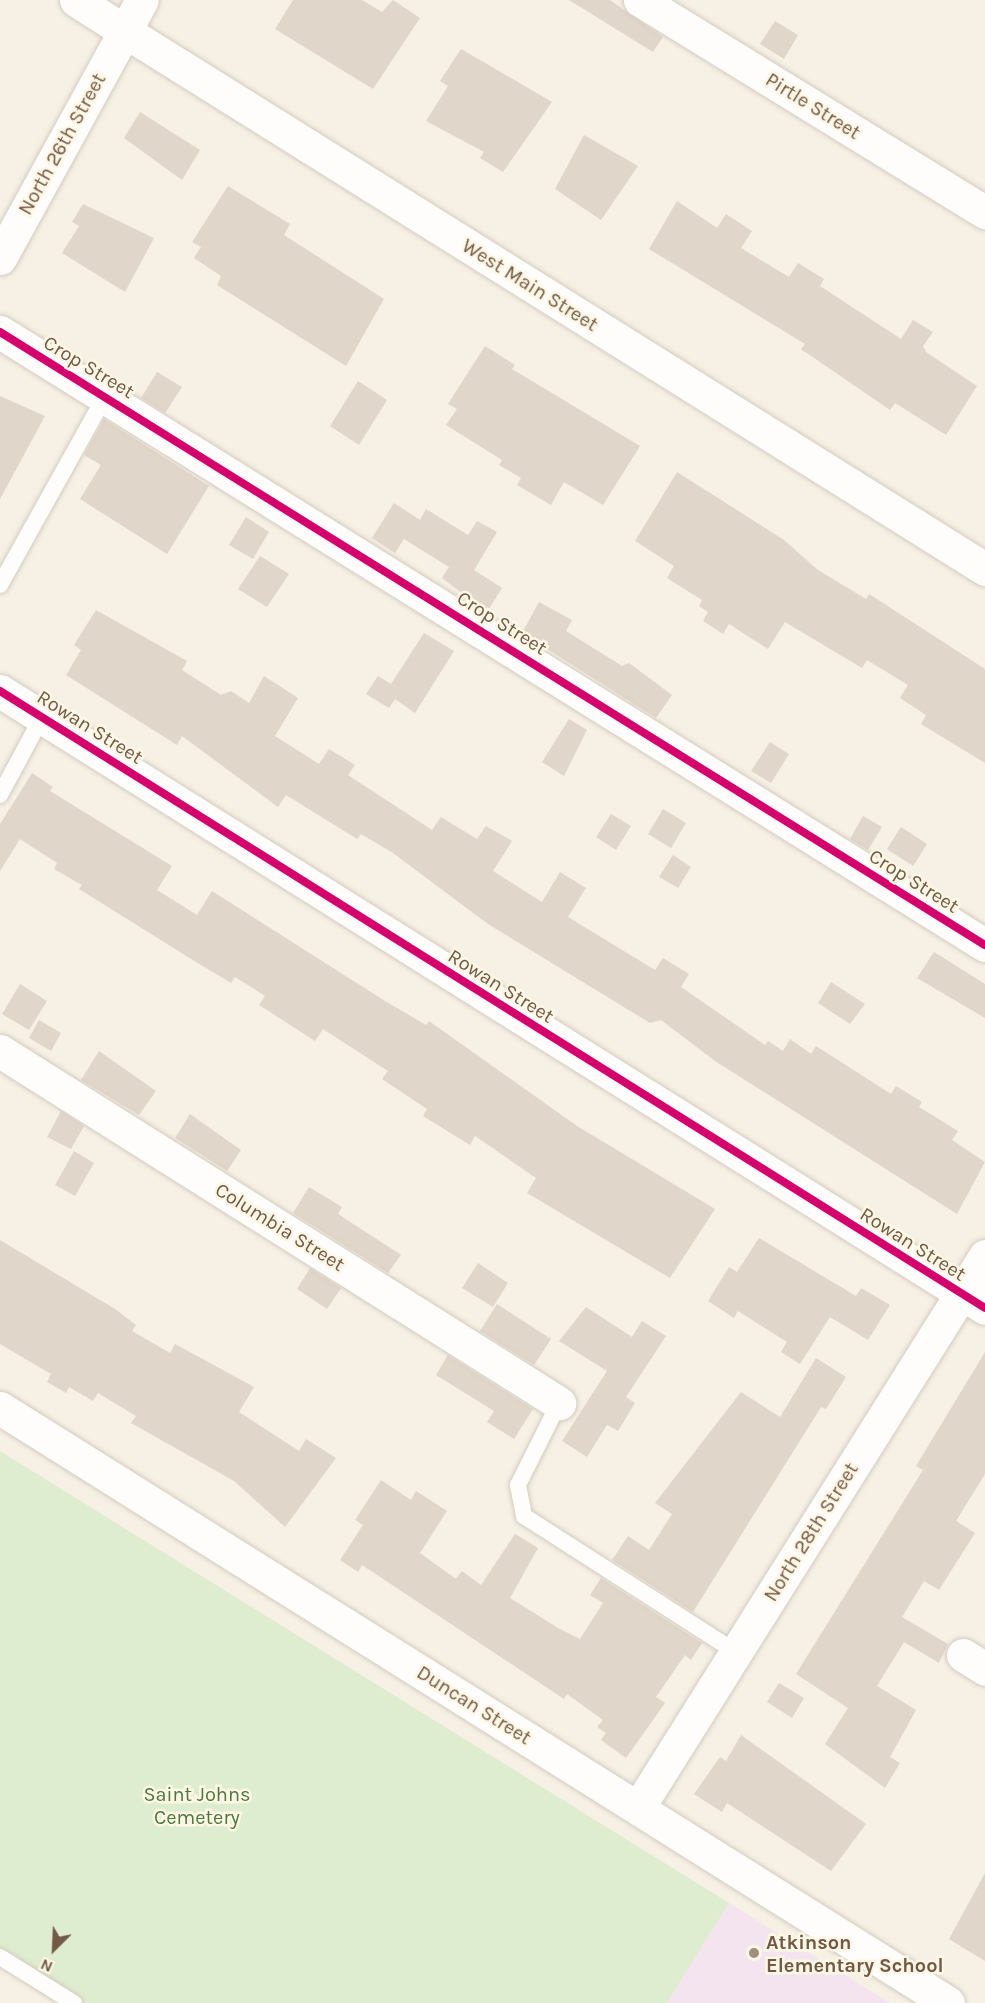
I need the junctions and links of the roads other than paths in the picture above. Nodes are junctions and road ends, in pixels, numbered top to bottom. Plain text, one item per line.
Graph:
1 (76, 0) edge
2 (142, 0) edge
3 (640, 0) edge
4 (126, 32) junction
5 (985, 212) edge
6 (0, 258) edge
7 (0, 332) edge
8 (105, 396) junction
9 (985, 569) edge
10 (0, 585) edge
11 (0, 691) edge
12 (42, 717) junction
13 (0, 795) edge
14 (985, 945) edge
15 (0, 1051) edge
16 (985, 1257) edge
17 (973, 1301) edge
18 (559, 1403) joint
19 (0, 1408) edge
20 (736, 1652) junction
21 (638, 1808) junction
22 (0, 1957) edge
23 (931, 1998) edge
24 (74, 2003) edge

1 - 4 street, West Main Street
2 - 4 street, North 26th Street
3 - 5 street, Pirtle Street
4 - 6 street, North 26th Street
4 - 9 street, West Main Street
7 - 8 street, Crop Street
8 - 10 lane
8 - 14 street, Crop Street
11 - 12 street, Rowan Street
12 - 13 lane
12 - 17 street, Rowan Street
15 - 18 street, Columbia Street
16 - 17 street, North 28th Street
17 - 20 street, North 28th Street
18 - 20 lane
19 - 21 street, Duncan Street
20 - 21 street, North 28th Street
21 - 23 street, Duncan Street
22 - 24 lane

